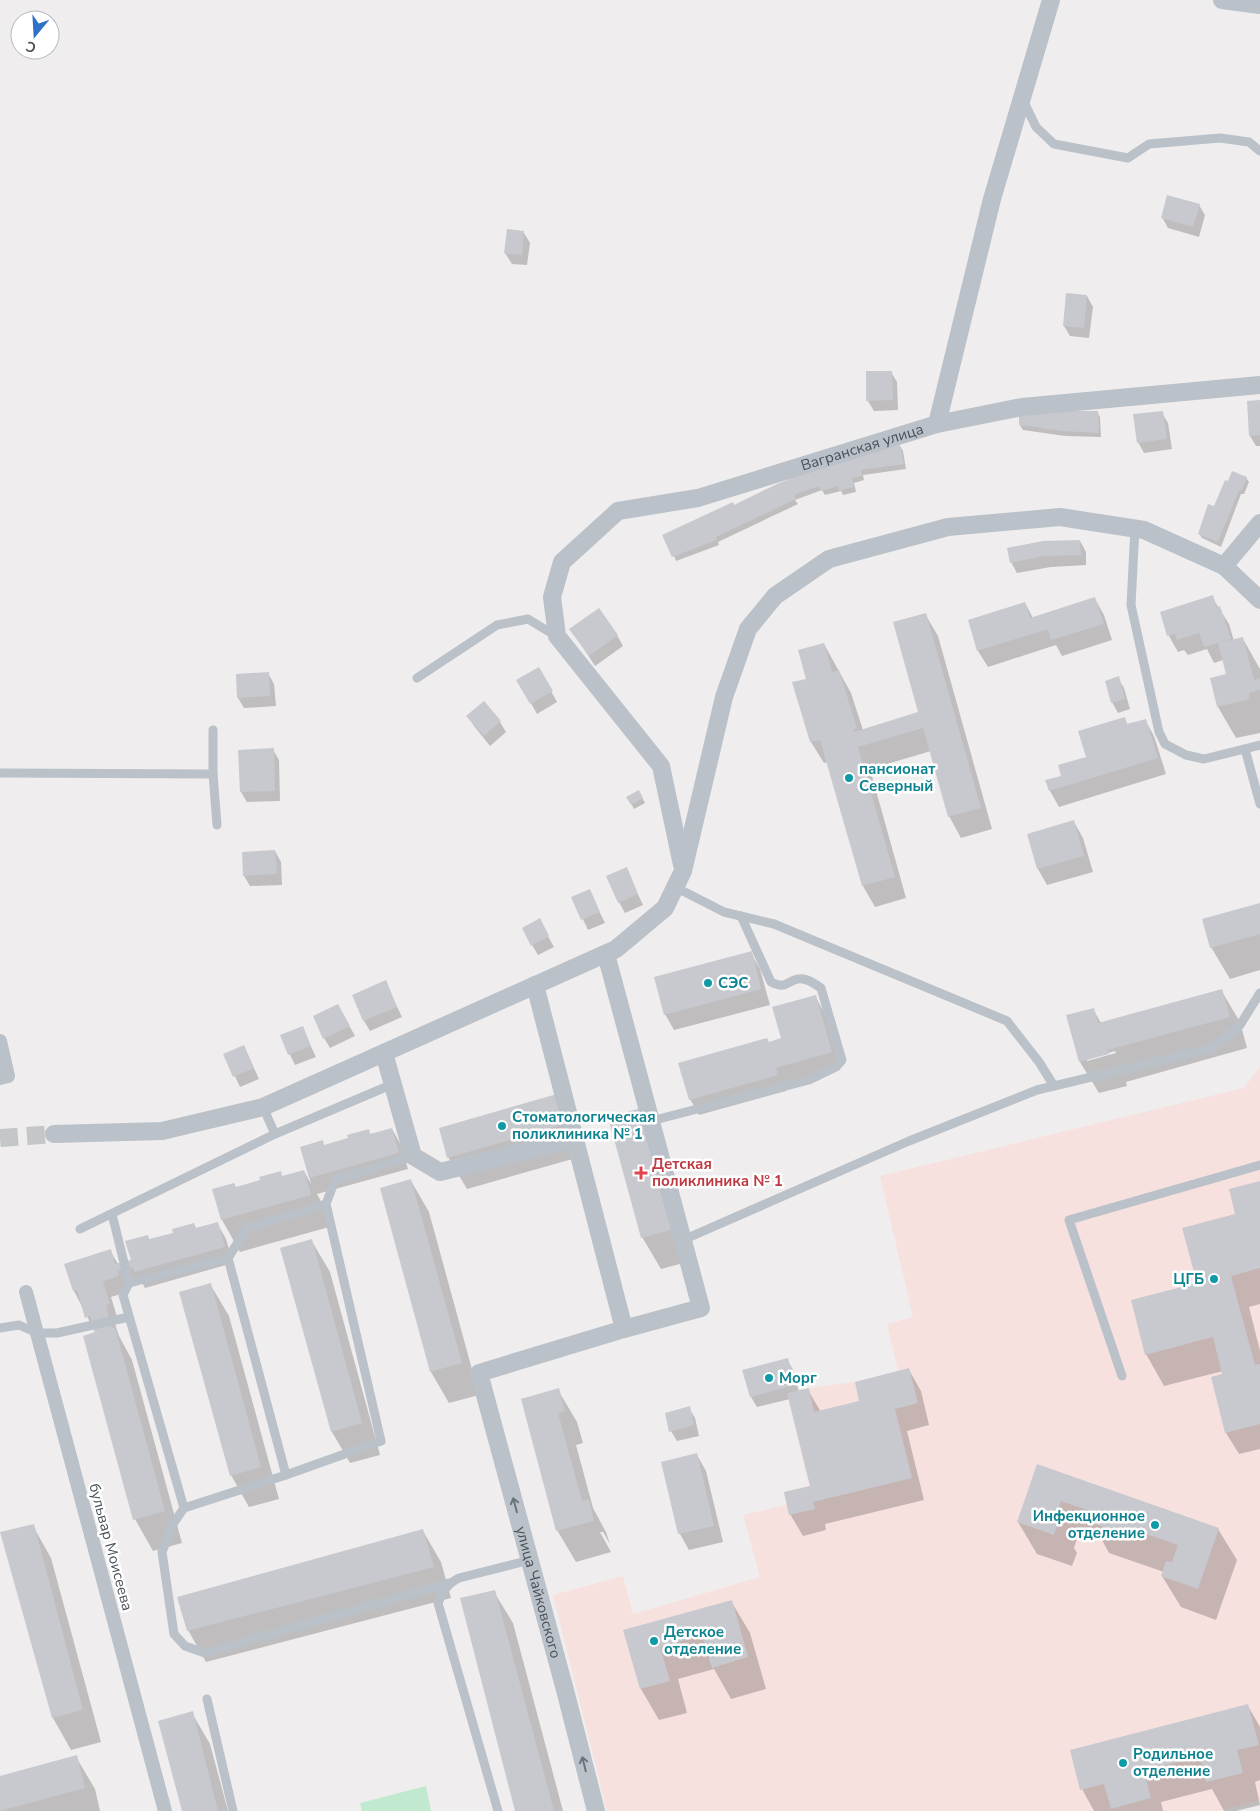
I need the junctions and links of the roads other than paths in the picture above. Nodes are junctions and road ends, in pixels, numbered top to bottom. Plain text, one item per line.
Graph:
1 (1050, 0) edge
2 (1222, 0) edge
3 (1260, 5) edge
4 (1022, 97) junction
5 (1260, 151) edge
6 (1260, 385) edge
7 (937, 424) junction
8 (1260, 523) edge
9 (1135, 528) junction
10 (1224, 566) junction
11 (1260, 600) edge
12 (557, 636) junction
13 (417, 678) dead end
14 (213, 730) dead end
15 (1260, 745) edge
16 (1245, 749) junction
17 (0, 773) edge
18 (213, 774) junction
19 (1260, 804) edge
20 (217, 825) dead end
21 (684, 871) junction
22 (676, 887) junction
23 (741, 916) junction
24 (606, 954) junction
25 (536, 985) junction
26 (1260, 993) edge
27 (0, 1041) edge
28 (384, 1053) junction
29 (0, 1078) edge
30 (393, 1084) junction
31 (1054, 1086) junction
32 (263, 1107) junction
33 (650, 1121) junction
34 (54, 1134) tunnel mouth
35 (276, 1134) junction
36 (575, 1139) junction
37 (413, 1156) junction
38 (1260, 1165) edge
39 (326, 1204) junction
40 (112, 1214) junction
41 (80, 1229) dead end
42 (683, 1240) junction
43 (228, 1258) junction
44 (129, 1283) junction
45 (26, 1292) dead end
46 (129, 1317) junction
47 (0, 1328) edge
48 (624, 1329) junction
49 (37, 1333) junction
50 (1122, 1376) dead end
51 (286, 1475) junction
52 (184, 1508) junction
53 (530, 1560) junction
54 (449, 1584) junction
55 (207, 1699) dead end
56 (165, 1811) edge
57 (233, 1811) edge
58 (498, 1811) edge
59 (596, 1811) edge

1 - 4 street
2 - 3 street
4 - 5 lane
4 - 7 street
6 - 7 street, Вагранская улица
7 - 12 street, Вагранская улица
8 - 10 street
9 - 10 street
9 - 16 lane
9 - 21 street
10 - 11 street
12 - 13 lane
12 - 21 street
14 - 18 lane
15 - 16 lane
16 - 19 lane
17 - 18 lane
18 - 20 lane
21 - 22 street
22 - 23 lane
22 - 24 street
23 - 31 lane
23 - 33 lane
24 - 25 street
24 - 33 street
25 - 28 street
25 - 36 street
26 - 31 lane
27 - 29 street
28 - 30 street
28 - 32 street
30 - 35 lane
30 - 37 street
31 - 42 lane
32 - 34 street
32 - 35 lane
33 - 42 street
35 - 40 lane
36 - 37 street
36 - 48 street
37 - 39 lane
38 - 50 lane
39 - 43 lane
39 - 51 lane
40 - 41 lane
40 - 44 lane
42 - 48 street
43 - 44 lane
43 - 51 lane
44 - 46 lane
45 - 49 street, бульвар Моисеева
46 - 49 lane
46 - 52 lane
47 - 49 lane
53 -> 48 street, улица Чайковского
49 - 56 street, бульвар Моисеева
51 - 52 lane
52 - 54 lane
53 - 54 lane
59 -> 53 street, улица Чайковского
54 - 58 lane
55 - 57 lane

